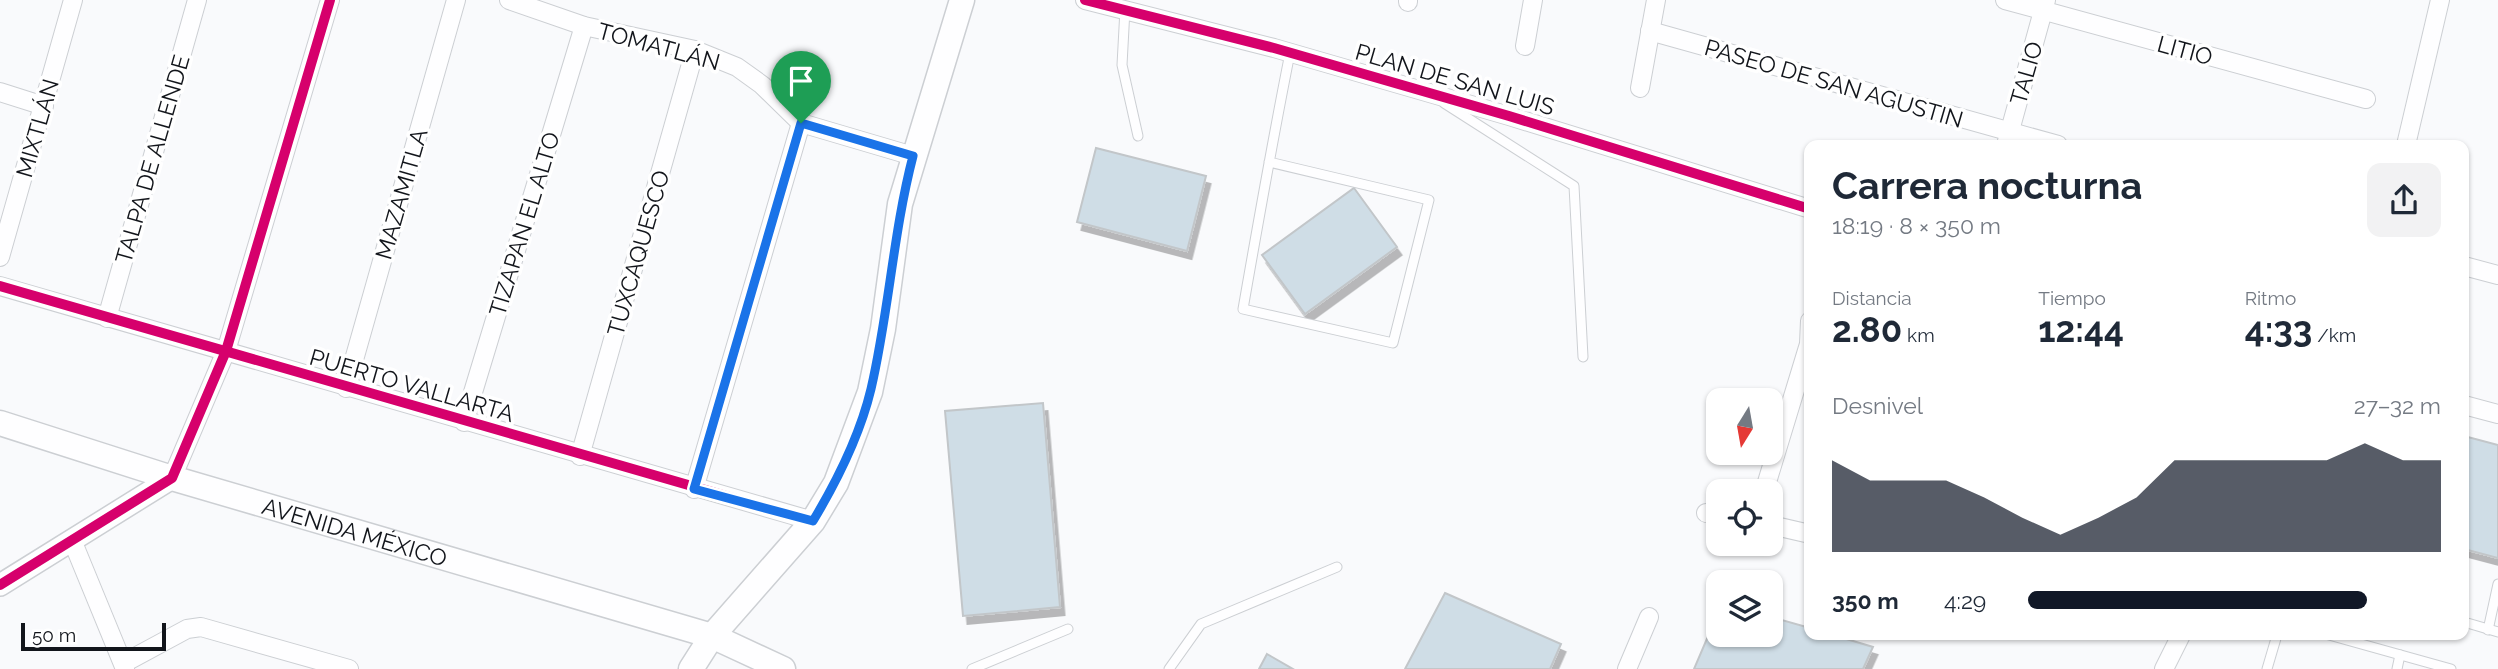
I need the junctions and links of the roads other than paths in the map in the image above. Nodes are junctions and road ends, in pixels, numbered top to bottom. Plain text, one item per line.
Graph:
1 (74, 0) edge
2 (197, 0) edge
3 (330, 0) edge
4 (456, 0) edge
5 (509, 0) edge
6 (962, 0) edge
7 (1086, 0) edge
8 (1533, 0) edge
9 (1657, 0) edge
10 (2005, 0) edge
11 (2440, 0) edge
12 (2044, 6) edge
13 (1147, 7) edge
14 (1125, 9) junction
15 (584, 26) junction
16 (1650, 31) junction
17 (1525, 46) dead end
18 (695, 50) junction
19 (1290, 53) junction
20 (1640, 88) dead end
21 (0, 92) edge
22 (1431, 94) junction
23 (2366, 99) dead end
24 (44, 106) junction
25 (801, 123) junction
26 (1138, 136) dead end
27 (2008, 139) edge
28 (2407, 140) edge
29 (913, 156) junction
30 (1269, 162) junction
31 (1804, 207) edge
32 (0, 257) edge
33 (2469, 267) edge
34 (2498, 275) edge
35 (0, 286) edge
36 (107, 318) junction
37 (226, 351) junction
38 (1804, 352) edge
39 (1583, 357) dead end
40 (346, 388) junction
41 (2469, 406) edge
42 (2498, 414) edge
43 (464, 422) junction
44 (0, 423) edge
45 (580, 456) junction
46 (172, 478) junction
47 (1768, 479) edge
48 (694, 489) junction
49 (813, 521) junction
50 (1783, 527) edge
51 (1804, 532) edge
52 (72, 540) junction
53 (1337, 566) dead end
54 (2498, 584) edge
55 (0, 585) edge
56 (1649, 617) dead end
57 (2469, 624) edge
58 (1068, 629) dead end
59 (2493, 631) edge
60 (712, 636) junction
61 (2178, 640) edge
62 (2276, 640) edge
63 (2347, 640) edge
64 (2400, 655) junction
65 (124, 666) edge
66 (349, 669) edge
67 (691, 669) edge
68 (783, 669) edge
69 (972, 669) edge
70 (1169, 669) edge
71 (1627, 669) edge
72 (2164, 669) edge
73 (2267, 669) edge
74 (2397, 669) edge
75 (2451, 669) edge

1 - 24 street, MIXTLÁN
2 - 36 street, TALPA DE ALLENDE
3 - 37 street
4 - 40 street, MAZAMITLA
5 - 15 street, TOMATLÁN
6 - 29 main road
7 - 14 street, PLAN DE SAN LUIS
8 - 17 street
9 - 16 street
10 - 12 street, LITIO
11 - 28 street
12 - 23 street, LITIO
12 - 27 street, TALIO
13 - 14 street, PLAN DE SAN LUIS
13 - 19 street, PLAN DE SAN LUIS
14 - 26 lane
15 - 18 street, TOMATLÁN
15 - 43 street, TIZAPAN EL ALTO
16 - 20 street
16 - 27 street, PASEO DE SAN AGUSTIN
18 - 25 street, TOMATLÁN
18 - 45 street, TUXCAQUESCO
19 - 22 street, PLAN DE SAN LUIS
19 - 30 lane
21 - 24 street
22 - 31 street, PLAN DE SAN LUIS
22 - 39 lane
24 - 32 street, MIXTLÁN
25 - 29 street, TOMATLÁN
25 - 48 street
29 - 49 main road
30 - 30 lane
33 - 34 street
35 - 36 street, PUERTO VALLARTA
36 - 37 street, PUERTO VALLARTA
37 - 40 street, PUERTO VALLARTA
37 - 46 street
38 - 47 street
40 - 43 street, PUERTO VALLARTA
41 - 42 street
43 - 45 street, PUERTO VALLARTA
44 - 46 main road, AVENIDA MÉXICO
45 - 48 street, PUERTO VALLARTA
46 - 52 street
46 - 60 main road, AVENIDA MÉXICO
48 - 49 street, PUERTO VALLARTA
49 - 60 main road
50 - 51 street
52 - 55 street
52 - 65 street
53 - 70 lane
54 - 59 lane
56 - 71 street
57 - 59 lane
58 - 69 lane
60 - 67 main road
60 - 68 main road, AVENIDA MÉXICO
61 - 72 street
62 - 73 lane
63 - 64 lane
64 - 74 lane
64 - 75 lane
65 - 66 street

